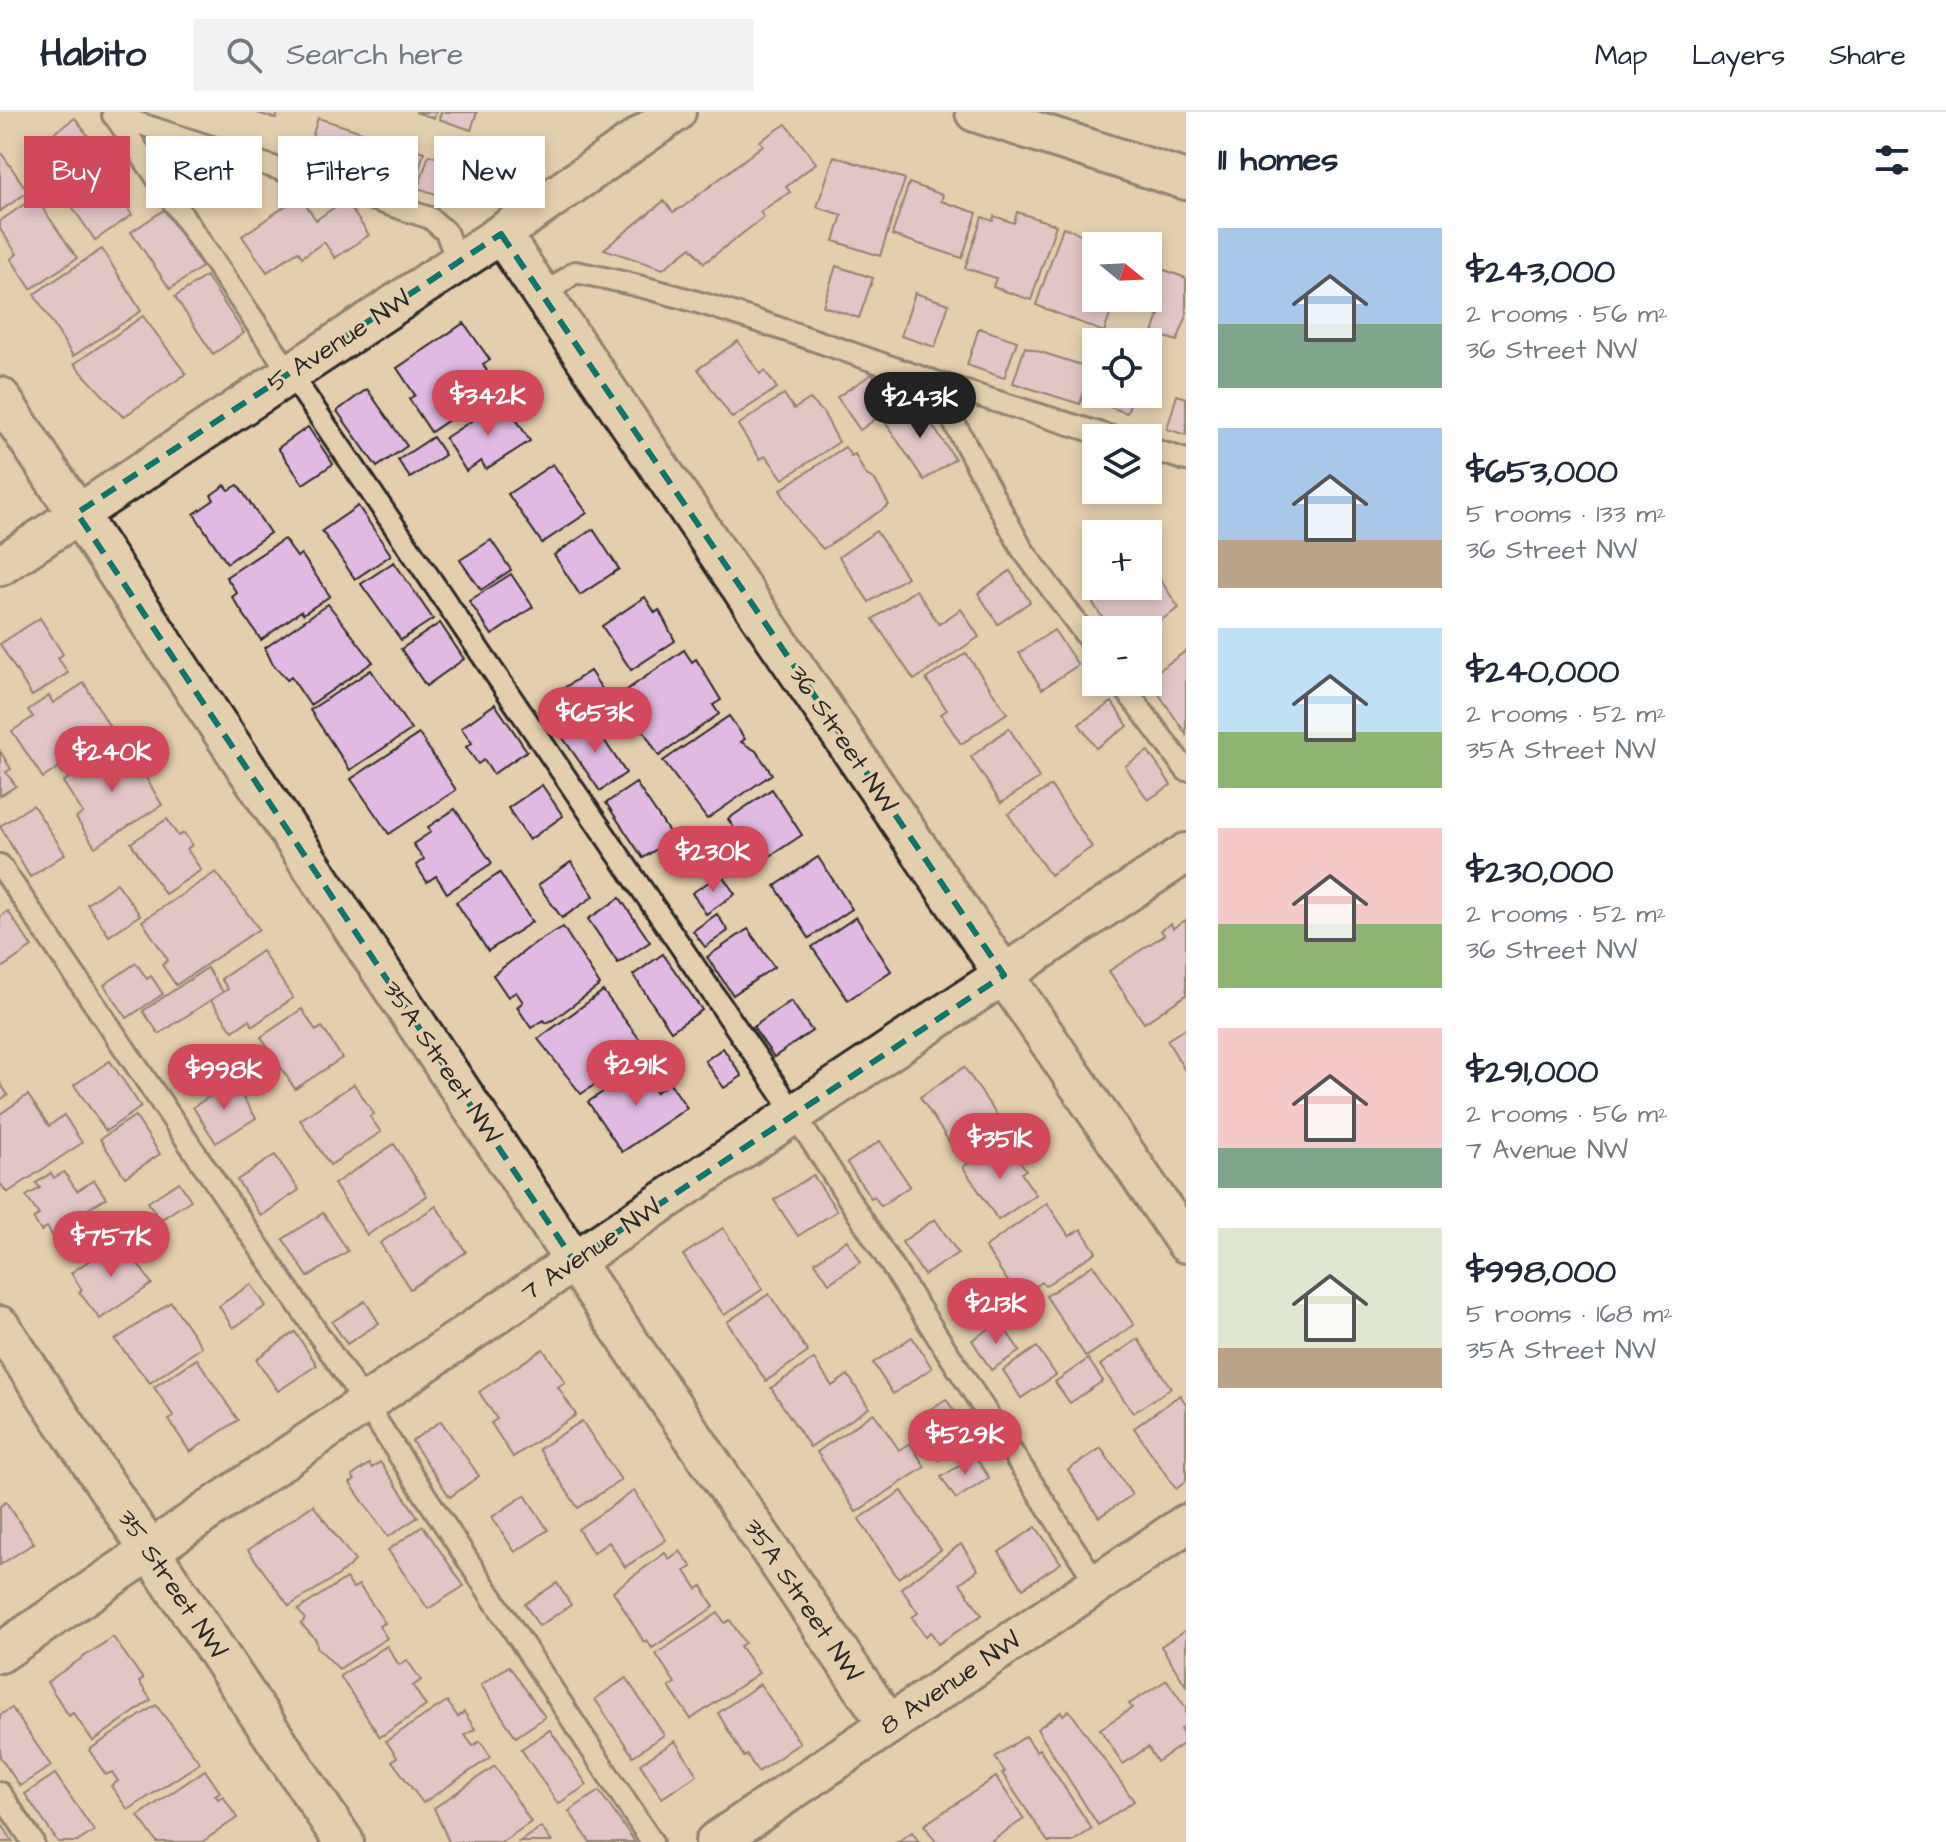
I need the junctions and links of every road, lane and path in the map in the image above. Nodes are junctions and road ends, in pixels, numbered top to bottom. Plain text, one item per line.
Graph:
1 (676, 112) edge
2 (975, 112) edge
3 (110, 114) edge
4 (1186, 180) edge
5 (501, 234) junction
6 (458, 263) junction
7 (542, 297) junction
8 (291, 373) junction
9 (931, 380) junction
10 (0, 397) edge
11 (1082, 428) edge
12 (1162, 452) edge
13 (1186, 460) edge
14 (77, 513) junction
15 (0, 566) edge
16 (1082, 630) edge
17 (1130, 696) edge
18 (1186, 770) edge
19 (1186, 853) edge
20 (0, 865) edge
21 (1004, 975) junction
22 (794, 1115) junction
23 (1186, 1243) edge
24 (574, 1261) junction
25 (0, 1326) edge
26 (365, 1403) junction
27 (1186, 1524) edge
28 (149, 1549) junction
29 (1097, 1584) junction
30 (0, 1653) edge
31 (888, 1724) junction
32 (0, 1793) edge
33 (33, 1842) edge
34 (344, 1842) edge
35 (652, 1842) edge
36 (715, 1842) edge

1 - 5 street, 5 Avenue NW
2 - 4 street
3 - 6 lane
3 - 8 lane
5 - 6 street, 5 Avenue NW
5 - 7 street, 36 Street NW
6 - 8 street, 5 Avenue NW
7 - 9 lane
7 - 21 street, 36 Street NW
8 - 14 street, 5 Avenue NW
8 - 22 lane
9 - 11 lane
9 - 16 lane
10 - 14 street, 35A Street NW
12 - 13 lane
14 - 15 street, 5 Avenue NW
14 - 24 street, 35A Street NW
17 - 18 lane
19 - 21 street, 7 Avenue NW
20 - 26 lane
21 - 22 street, 7 Avenue NW
21 - 23 street, 36 Street NW
22 - 24 street, 7 Avenue NW
22 - 29 lane
24 - 26 street, 7 Avenue NW
24 - 31 street, 35A Street NW
25 - 28 street, 35 Street NW
26 - 28 street, 7 Avenue NW
26 - 35 lane
27 - 29 street, 8 Avenue NW
28 - 30 street, 7 Avenue NW
28 - 34 street, 35 Street NW
29 - 31 street, 8 Avenue NW
31 - 36 street, 8 Avenue NW
32 - 33 lane

